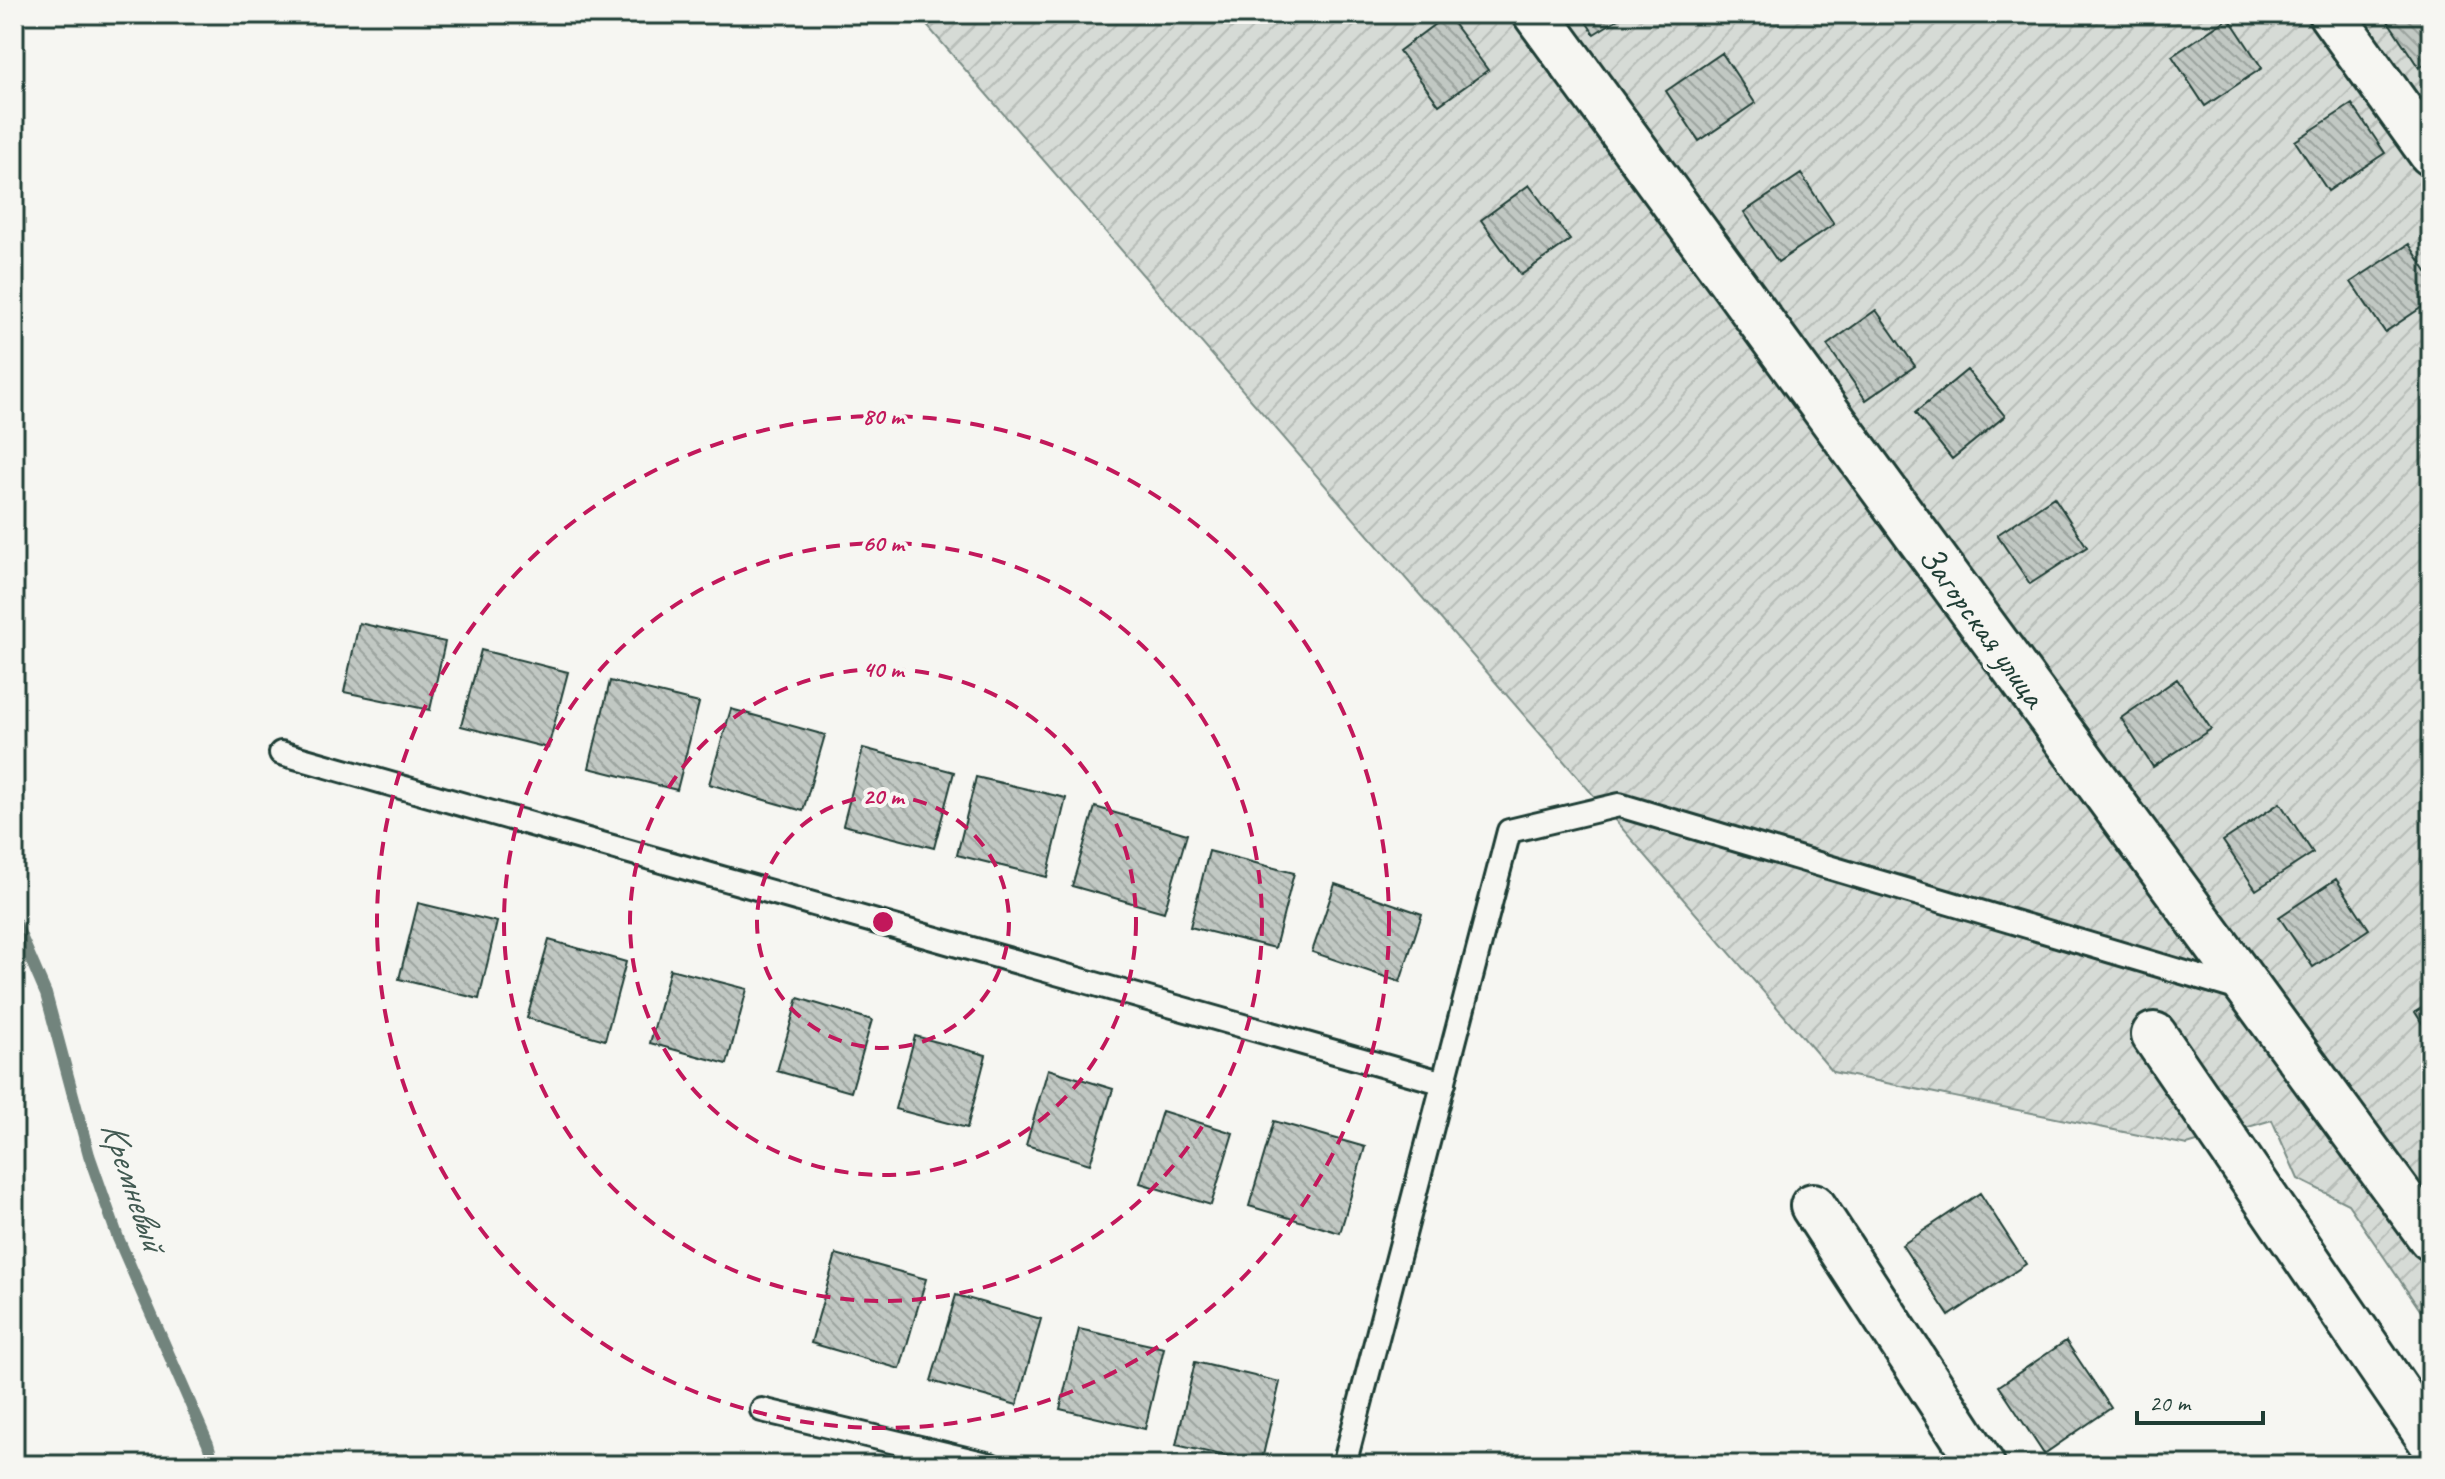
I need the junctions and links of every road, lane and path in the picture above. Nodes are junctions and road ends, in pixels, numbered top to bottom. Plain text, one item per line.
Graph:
1 (1536, 14) edge
2 (2331, 14) edge
3 (2431, 153) edge
4 (281, 753) dead end
5 (2252, 993) junction
6 (2154, 1035) dead end
7 (1444, 1083) junction
8 (1813, 1206) dead end
9 (2431, 1238) edge
10 (762, 1410) dead end
11 (2431, 1441) edge
12 (1977, 1463) edge
13 (991, 1465) edge
14 (1344, 1465) edge

1 - 5 street, Загорская улица
2 - 3 street
4 - 7 lane
5 - 7 lane
5 - 9 street, Загорская улица
6 - 11 street
7 - 14 lane
8 - 12 street
10 - 13 lane

